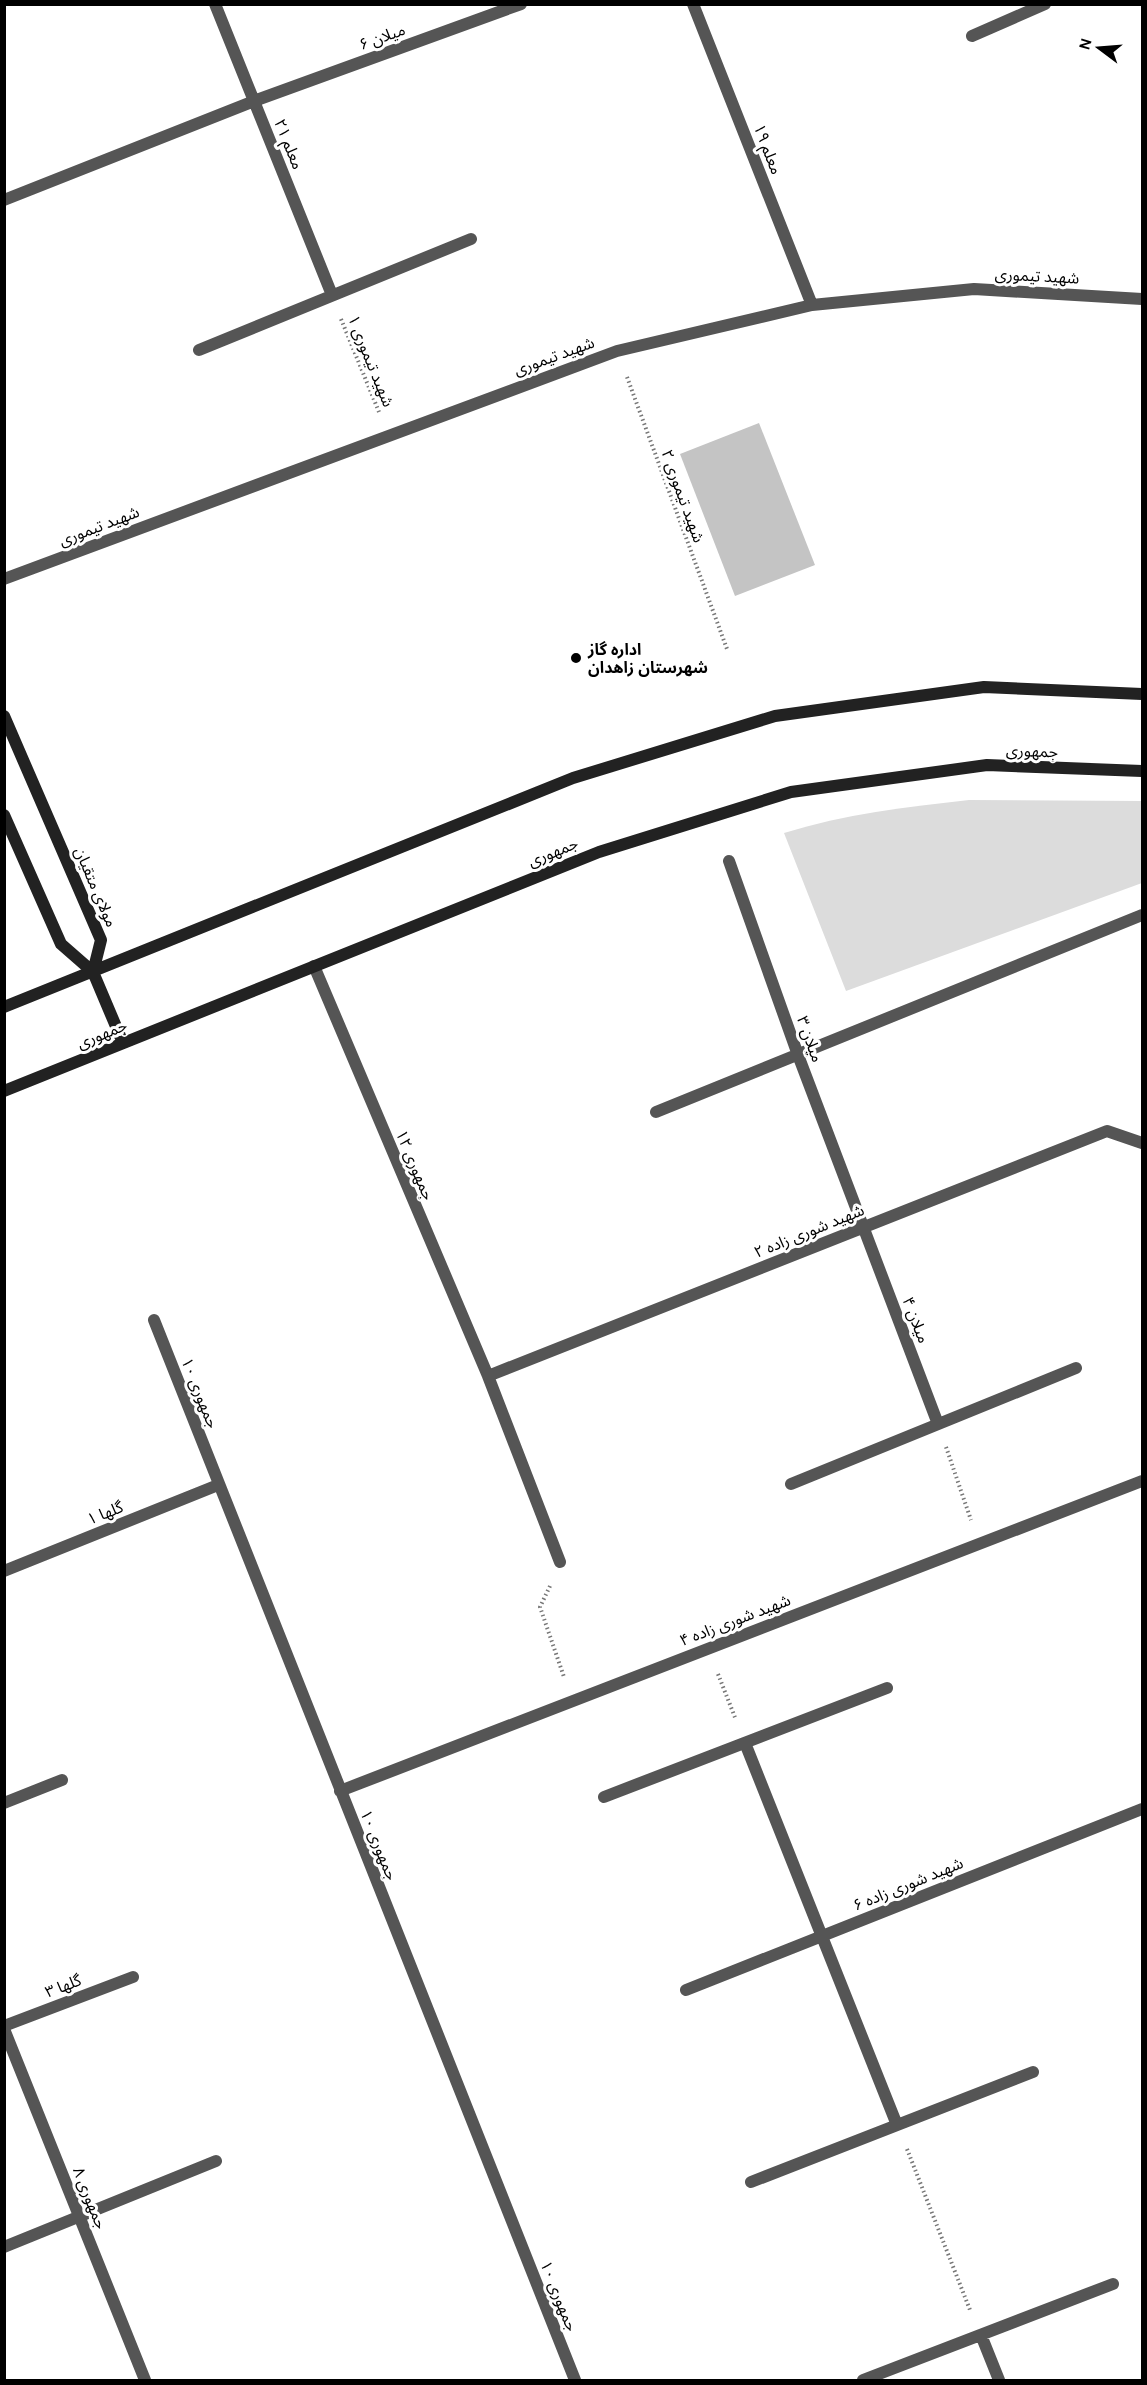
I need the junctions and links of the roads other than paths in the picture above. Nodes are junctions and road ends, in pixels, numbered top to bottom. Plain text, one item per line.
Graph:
1 (215, 4) edge
2 (521, 4) edge
3 (693, 4) edge
4 (1046, 4) edge
5 (972, 36) dead end
6 (254, 101) junction
7 (4, 200) edge
8 (471, 239) dead end
9 (332, 295) junction
10 (1143, 299) edge
11 (812, 305) junction
12 (199, 350) dead end
13 (4, 579) edge
14 (1143, 694) edge
15 (4, 716) edge
16 (1143, 771) edge
17 (4, 815) edge
18 (729, 861) dead end
19 (1143, 915) edge
20 (314, 966) junction
21 (93, 972) junction
22 (4, 1007) edge
23 (123, 1043) junction
24 (798, 1055) junction
25 (4, 1091) edge
26 (656, 1112) dead end
27 (1143, 1143) edge
28 (864, 1227) junction
29 (154, 1320) dead end
30 (1076, 1368) dead end
31 (488, 1376) junction
32 (938, 1424) junction
33 (1143, 1481) edge
34 (791, 1484) dead end
35 (218, 1485) junction
36 (560, 1562) road end
37 (4, 1571) edge
38 (887, 1688) dead end
39 (745, 1743) junction
40 (62, 1780) dead end
41 (340, 1791) junction
42 (604, 1797) dead end
43 (4, 1803) edge
44 (1143, 1809) edge
45 (822, 1936) junction
46 (133, 1977) dead end
47 (686, 1990) dead end
48 (4, 2027) edge
49 (1033, 2072) dead end
50 (897, 2125) junction
51 (216, 2161) dead end
52 (751, 2182) dead end
53 (80, 2217) junction
54 (4, 2247) edge
55 (1113, 2284) dead end
56 (981, 2335) junction
57 (145, 2380) edge
58 (575, 2380) edge
59 (863, 2380) edge
60 (999, 2380) edge

1 - 6 street, معلم ۲۱
2 - 6 street, میلان ۶
3 - 11 street, معلم ۱۹
4 - 5 street
6 - 7 street, میلان ۶
6 - 9 street, معلم ۲۱
8 - 9 street
9 - 12 street
10 - 11 street, شهید تیموری
11 - 13 street, شهید تیموری
14 - 21 main road
15 - 21 main road, مولای متقیان
16 - 20 main road, جمهوری
17 - 21 main road
18 - 24 street, میلان ۳
19 - 24 street
20 - 23 main road, جمهوری
20 - 31 street, جمهوری ۱۲
21 - 22 main road
21 - 23 main road
23 - 25 main road, جمهوری
24 - 26 street
24 - 28 street, میلان ۳
27 - 28 street, شهید شوری زاده ۲
28 - 31 street, شهید شوری زاده ۲
28 - 32 street, میلان ۴
29 - 35 street, جمهوری ۱۰
30 - 32 street
31 - 36 street, جمهوری ۱۲
32 - 34 street
33 - 41 street, شهید شوری زاده ۴
35 - 37 street, گلها ۱
35 - 41 street, جمهوری ۱۰
38 - 39 street
39 - 42 street
39 - 45 street
40 - 43 street
41 - 58 street, جمهوری ۱۰
44 - 45 street, شهید شوری زاده ۶
45 - 47 street, شهید شوری زاده ۶
45 - 50 street
46 - 48 street, گلها ۳
48 - 53 street, جمهوری ۸
49 - 50 street
50 - 52 street
51 - 53 street
53 - 54 street
53 - 57 street, جمهوری ۸
55 - 56 street
56 - 59 street
56 - 60 street

